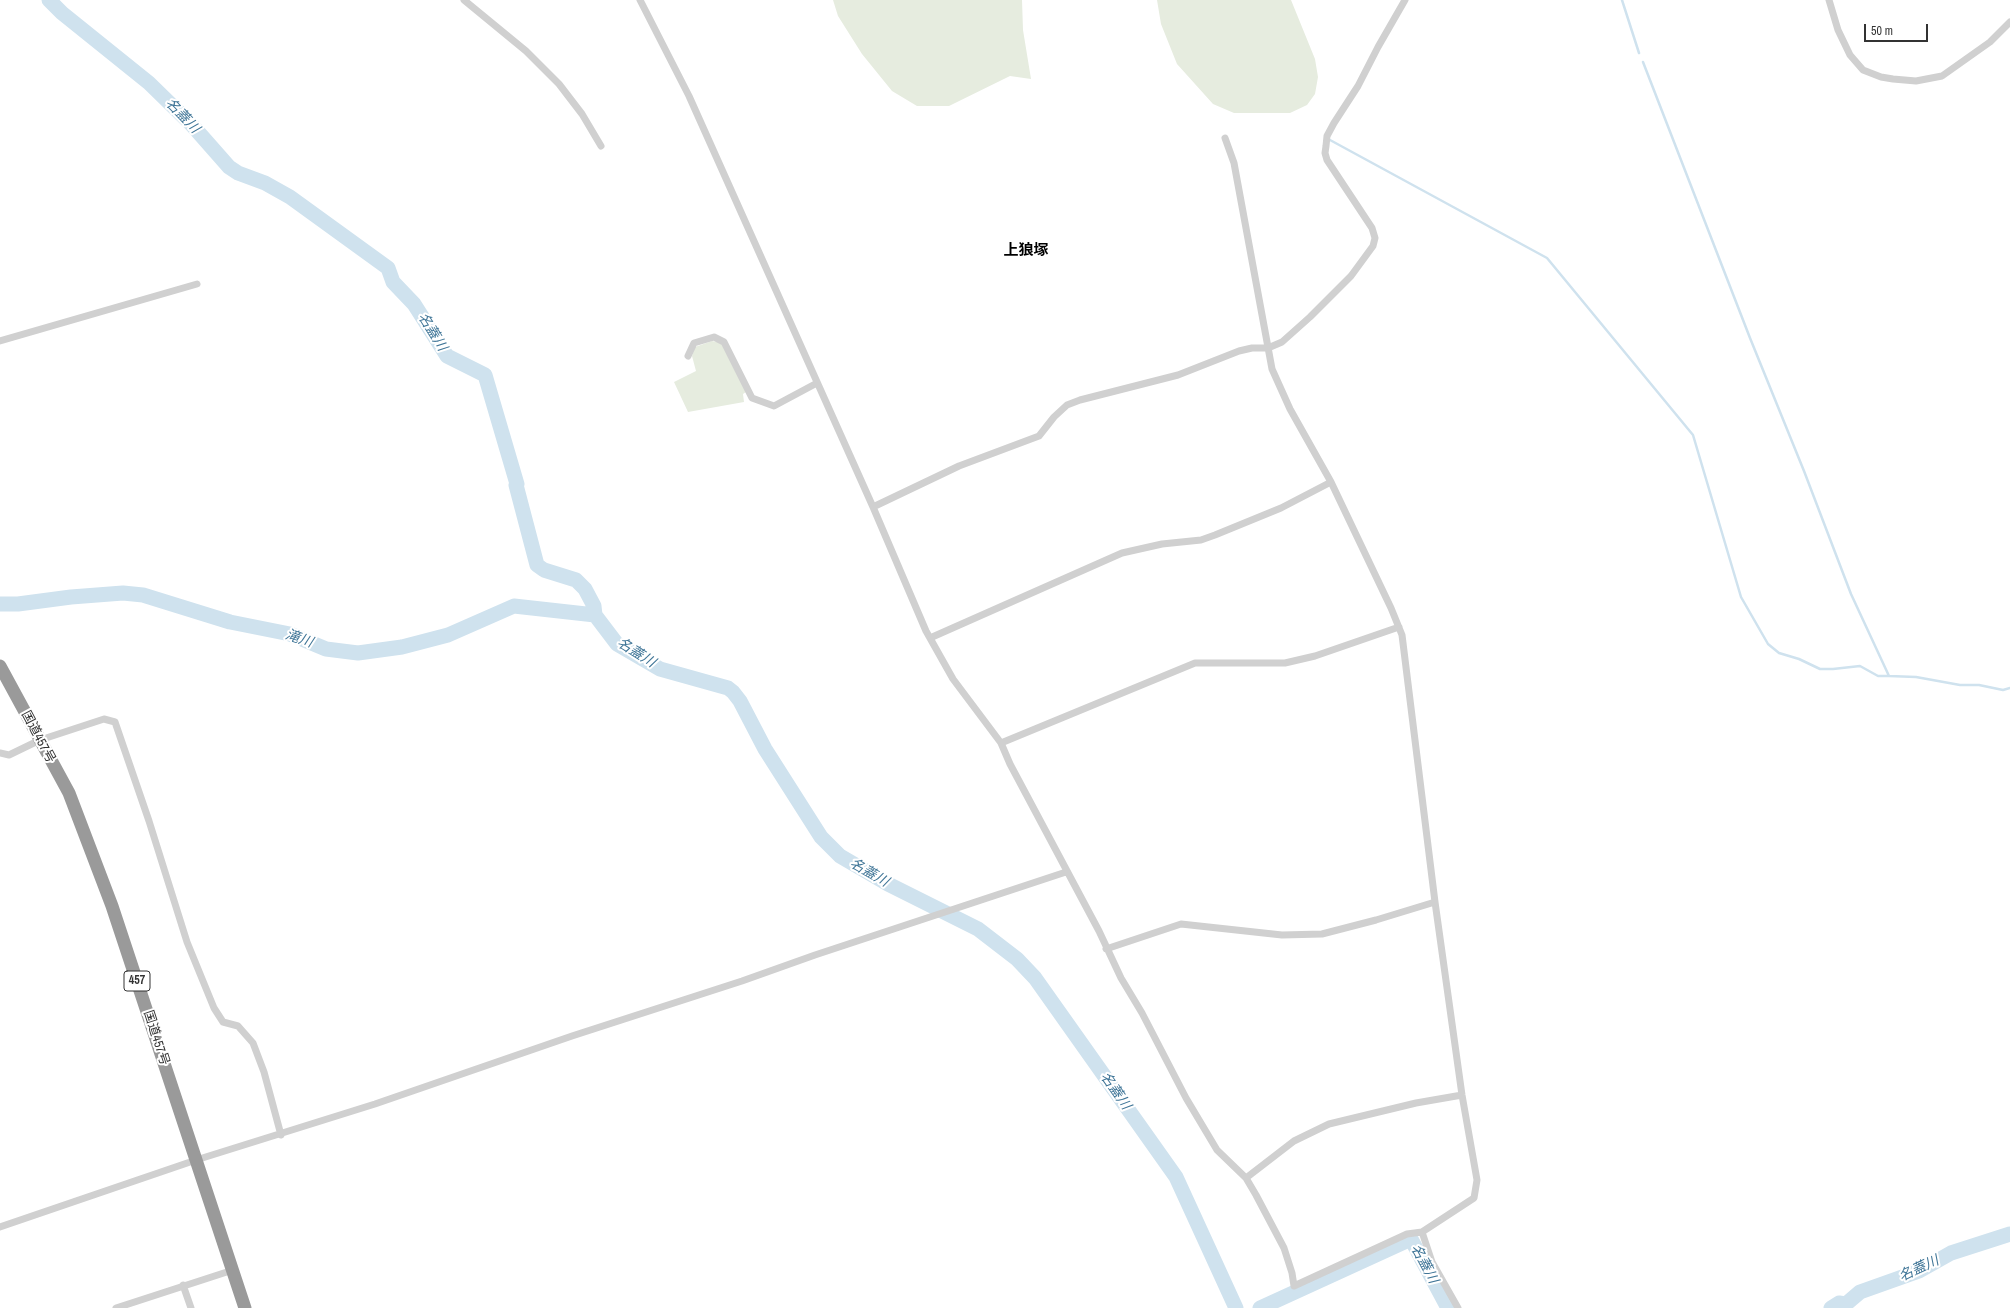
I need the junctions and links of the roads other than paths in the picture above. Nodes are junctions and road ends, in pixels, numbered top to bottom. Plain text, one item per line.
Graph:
1 (464, 0) edge
2 (640, 0) edge
3 (1405, 0) edge
4 (1829, 0) edge
5 (2010, 22) edge
6 (1225, 138) dead end
7 (601, 146) dead end
8 (197, 284) dead end
9 (0, 341) edge
10 (1268, 348) junction
11 (688, 356) dead end
12 (817, 383) junction
13 (1330, 482) junction
14 (873, 507) junction
15 (1399, 627) junction
16 (930, 638) junction
17 (0, 666) edge
18 (40, 740) junction
19 (1001, 743) junction
20 (0, 752) edge
21 (1066, 872) junction
22 (1436, 902) junction
23 (1106, 949) junction
24 (1462, 1095) junction
25 (281, 1135) junction
26 (196, 1160) junction
27 (1246, 1178) junction
28 (0, 1227) edge
29 (1422, 1232) junction
30 (233, 1270) junction
31 (183, 1286) junction
32 (116, 1308) edge
33 (191, 1308) edge
34 (245, 1308) edge
35 (1458, 1308) edge

1 - 7 street
2 - 12 street
3 - 10 street
4 - 5 street
6 - 10 street
8 - 9 street
10 - 13 street
10 - 14 street
11 - 12 street
12 - 14 street
13 - 15 street
13 - 16 street
14 - 16 street
15 - 19 street
15 - 22 street
16 - 19 street
17 - 18 highway, 国道457号 / 457
18 - 20 street
18 - 25 street
18 - 26 highway, 国道457号 / 457
19 - 21 street
21 - 23 street
21 - 25 street
22 - 23 street
22 - 24 street
23 - 27 street
24 - 27 street
24 - 29 street
25 - 26 street
26 - 28 street
26 - 30 highway, 国道457号 / 457
27 - 29 street
29 - 35 street
30 - 31 street
30 - 34 highway, 国道457号 / 457
31 - 32 street
31 - 33 street

